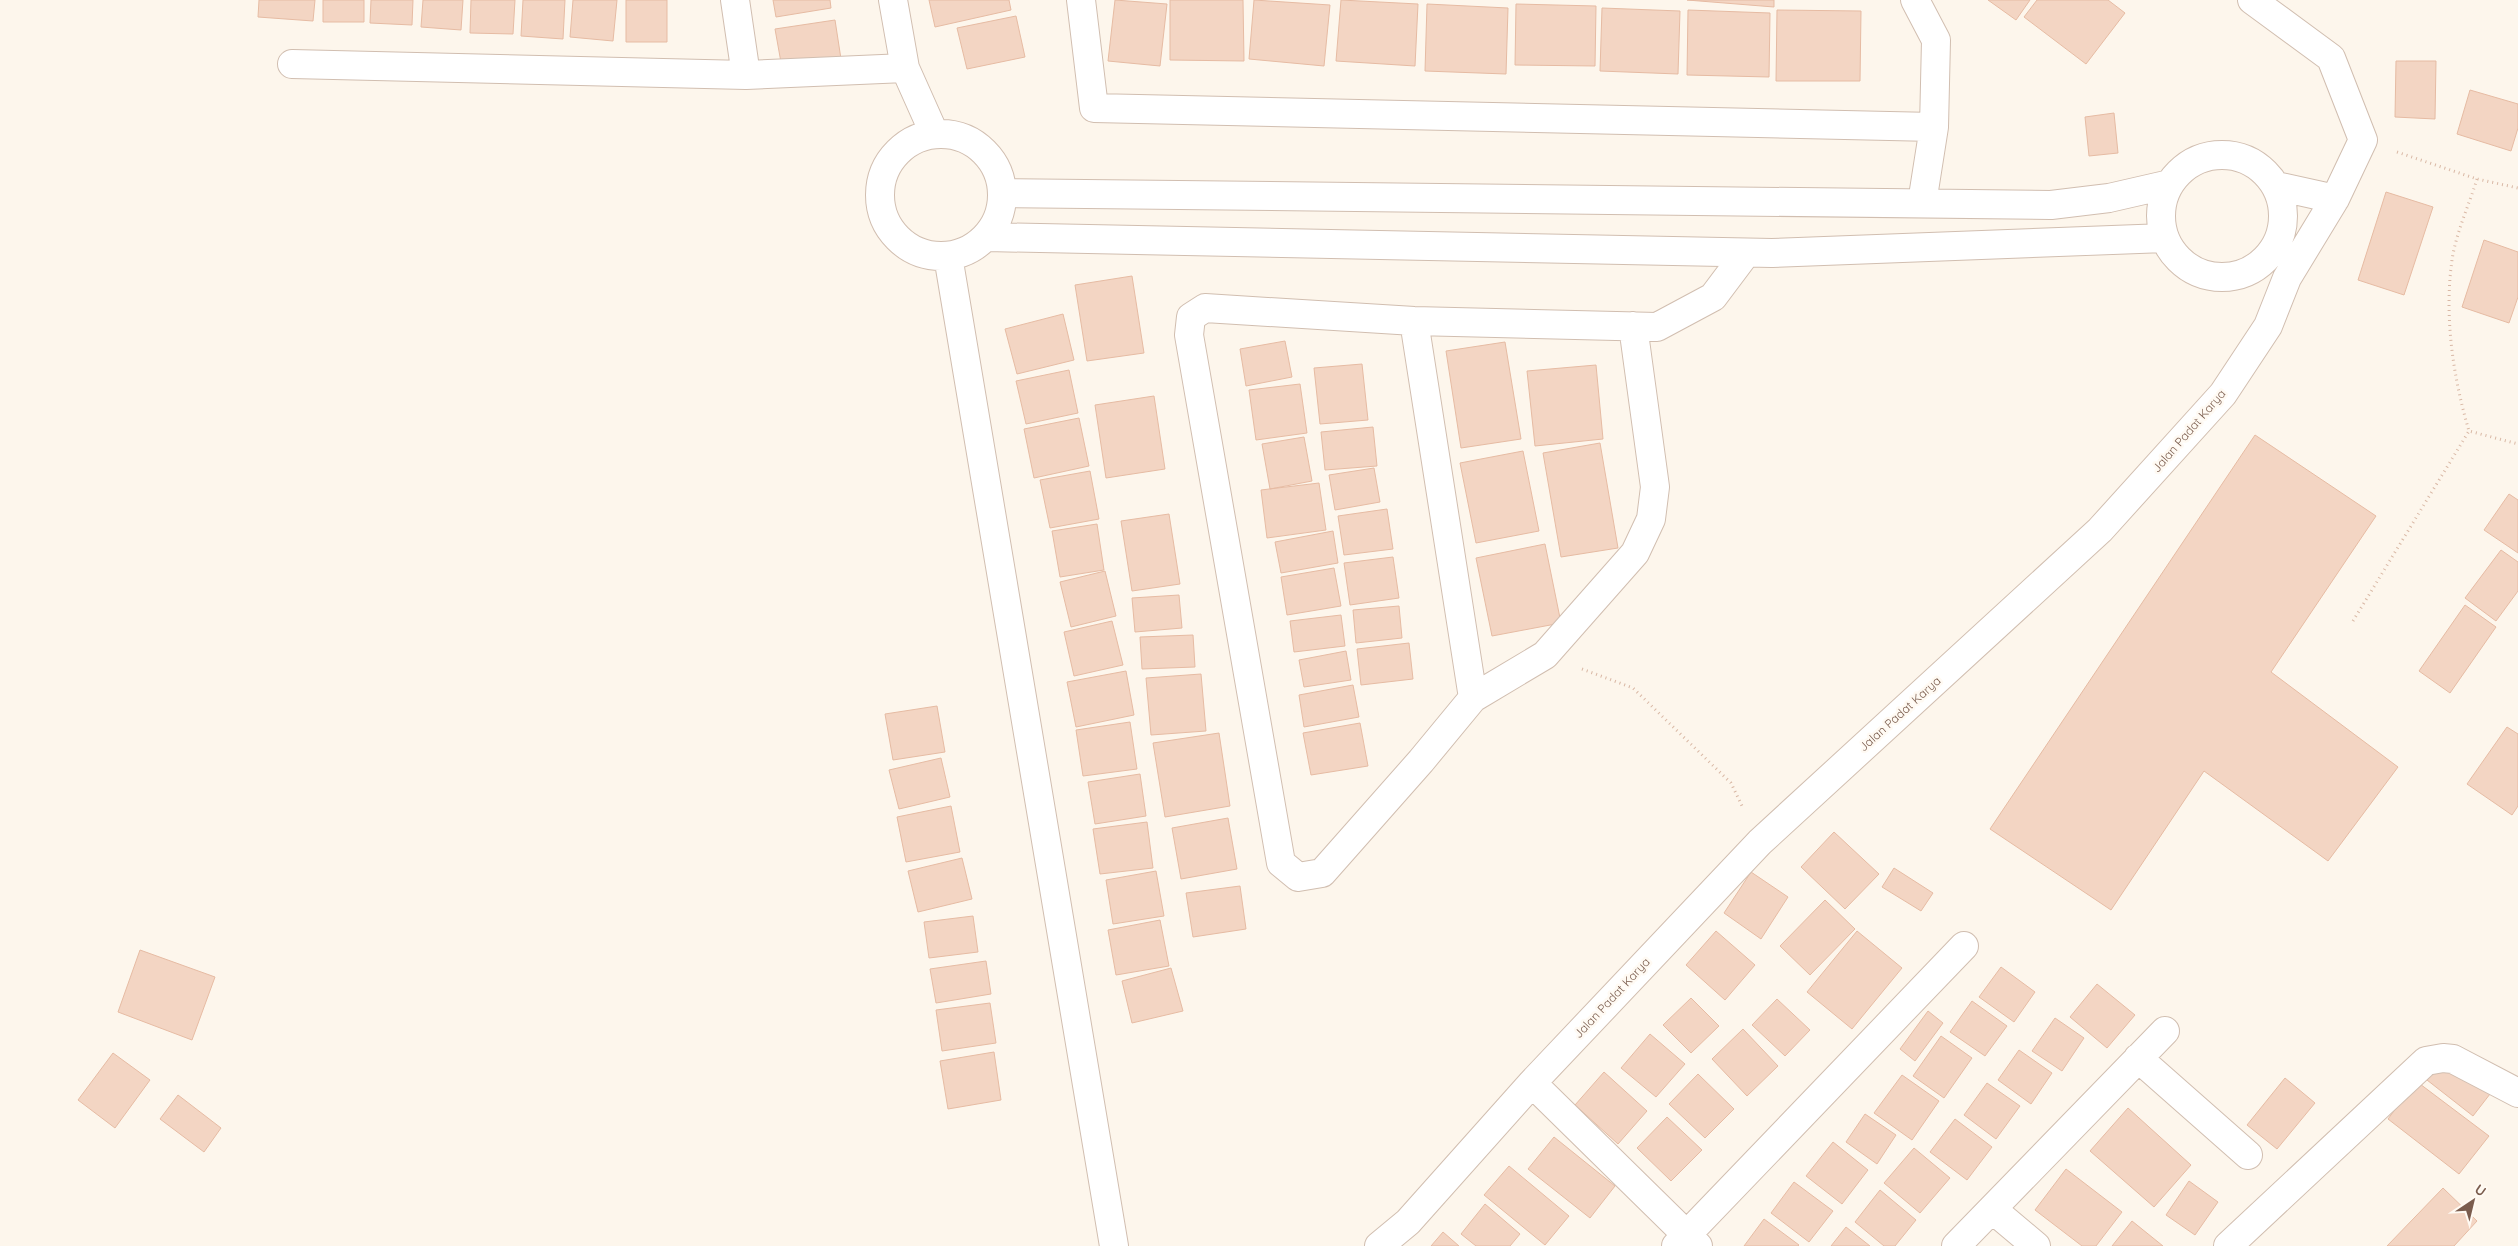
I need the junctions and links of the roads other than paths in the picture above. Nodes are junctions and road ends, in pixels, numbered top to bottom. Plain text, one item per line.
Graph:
1 (735, 0) edge
2 (893, 0) edge
3 (1081, 0) edge
4 (1915, 0) edge
5 (2252, 0) edge
6 (292, 64) dead end
7 (905, 68) junction
8 (746, 75) junction
9 (1934, 127) junction
10 (934, 133) junction
11 (2170, 184) junction
12 (2276, 186) junction
13 (1003, 193) junction
14 (2335, 198) junction
15 (1922, 204) junction
16 (987, 236) junction
17 (2165, 238) junction
18 (1746, 253) junction
19 (948, 256) junction
20 (2247, 272) junction
21 (2288, 278) junction
22 (1414, 321) junction
23 (1633, 326) junction
24 (1473, 698) junction
25 (1964, 946) dead end
26 (2165, 1031) dead end
27 (2138, 1058) junction
28 (1532, 1082) junction
29 (2518, 1093) edge
30 (2248, 1155) dead end
31 (1992, 1209) junction
32 (1686, 1242) edge
33 (1114, 1246) edge
34 (1379, 1246) edge
35 (1956, 1246) edge
36 (2036, 1246) edge
37 (2228, 1246) edge

1 - 8 street
2 - 7 street
3 - 9 street
4 - 9 street
5 - 14 street, Jalan Padat Karya
6 - 8 street
7 - 8 street
7 - 10 street
9 - 15 street
10 - 13 street
10 - 19 street
11 - 12 street
11 - 15 street
11 - 17 street
12 - 14 street
12 - 20 street
13 - 15 street
13 - 16 street
14 - 21 street, Jalan Padat Karya
16 - 18 street
16 - 19 street
17 - 18 street
17 - 20 street
18 - 23 street
19 - 33 street
20 - 21 street
21 - 28 street, Jalan Padat Karya
22 - 23 street
22 - 24 street
22 - 24 street
23 - 24 street
25 - 32 street
26 - 27 street
27 - 30 street
27 - 31 street
28 - 32 street
28 - 34 street, Jalan Padat Karya
29 - 37 street
31 - 35 street
31 - 36 street

